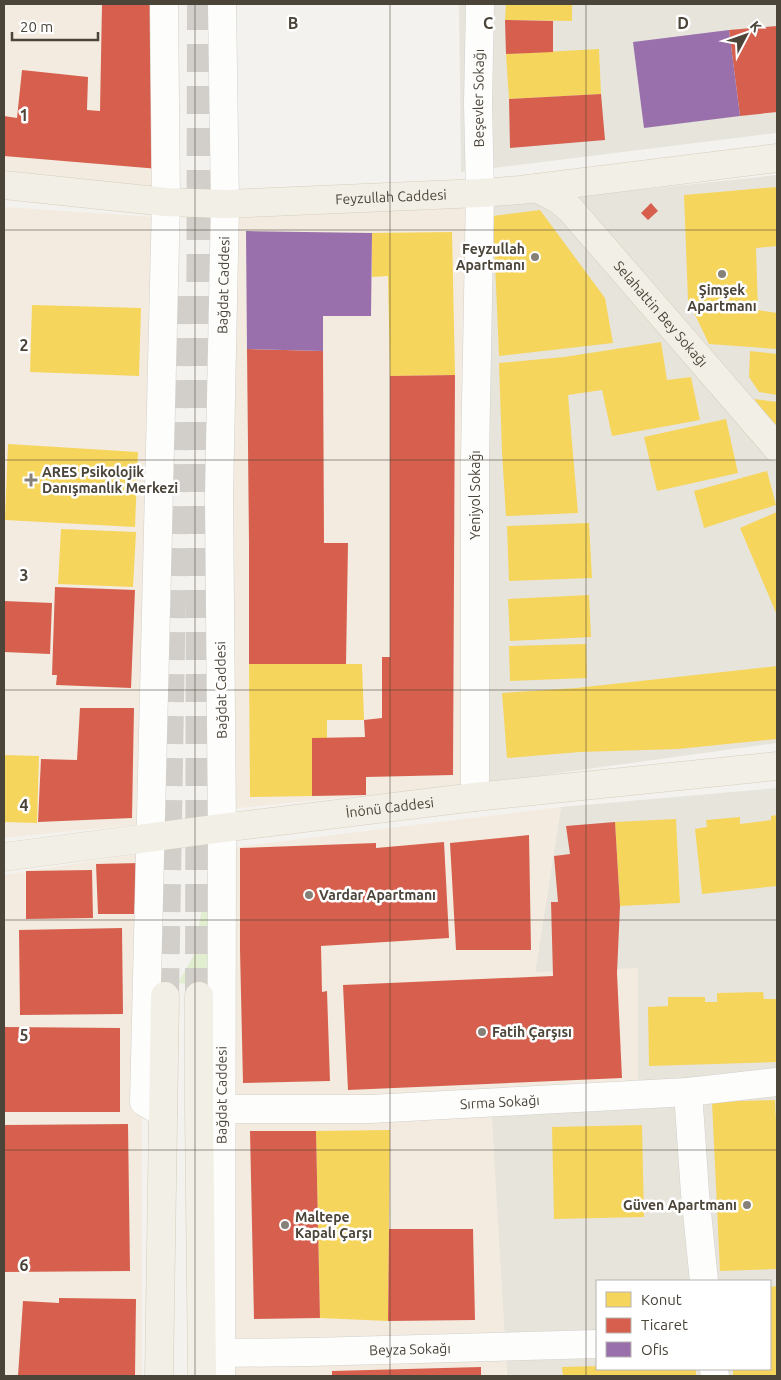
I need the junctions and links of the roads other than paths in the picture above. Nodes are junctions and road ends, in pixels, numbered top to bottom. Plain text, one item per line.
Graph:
1 (164, 4) edge
2 (222, 4) edge
3 (480, 4) edge
4 (777, 158) edge
5 (4, 185) edge
6 (536, 188) junction
7 (480, 193) junction
8 (166, 202) junction
9 (225, 204) junction
10 (777, 448) edge
11 (777, 766) edge
12 (475, 797) junction
13 (222, 828) junction
14 (150, 837) junction
15 (4, 858) edge
16 (165, 996) tunnel mouth
17 (199, 996) tunnel mouth
18 (777, 1082) edge
19 (688, 1092) junction
20 (222, 1109) junction
21 (163, 1113) junction
22 (704, 1280) edge
23 (596, 1344) edge
24 (221, 1364) edge
25 (159, 1376) edge
26 (202, 1376) edge

1 - 8 street
2 - 9 street, Bağdat Caddesi
3 - 7 street, Beşevler Sokağı
4 - 6 main road, Feyzullah Caddesi
5 - 8 main road, Feyzullah Caddesi
6 - 7 main road, Feyzullah Caddesi
6 - 10 main road, Selahattin Bey Sokağı
7 - 9 main road, Feyzullah Caddesi
7 - 12 street, Yeniyol Sokağı
8 - 9 main road, Feyzullah Caddesi
8 - 14 street
9 - 13 street, Bağdat Caddesi
11 - 12 main road, İnönü Caddesi
12 - 13 main road, İnönü Caddesi
13 - 14 main road, İnönü Caddesi
13 - 20 street, Bağdat Caddesi
14 - 15 main road, İnönü Caddesi
14 - 21 street
16 - 21 main road
17 - 26 main road, Bağdat Caddesi
18 - 19 street, Sırma Sokağı
19 - 20 street, Sırma Sokağı
19 - 22 street
20 - 24 street, Bağdat Caddesi
21 - 25 main road
23 - 24 street, Beyza Sokağı

